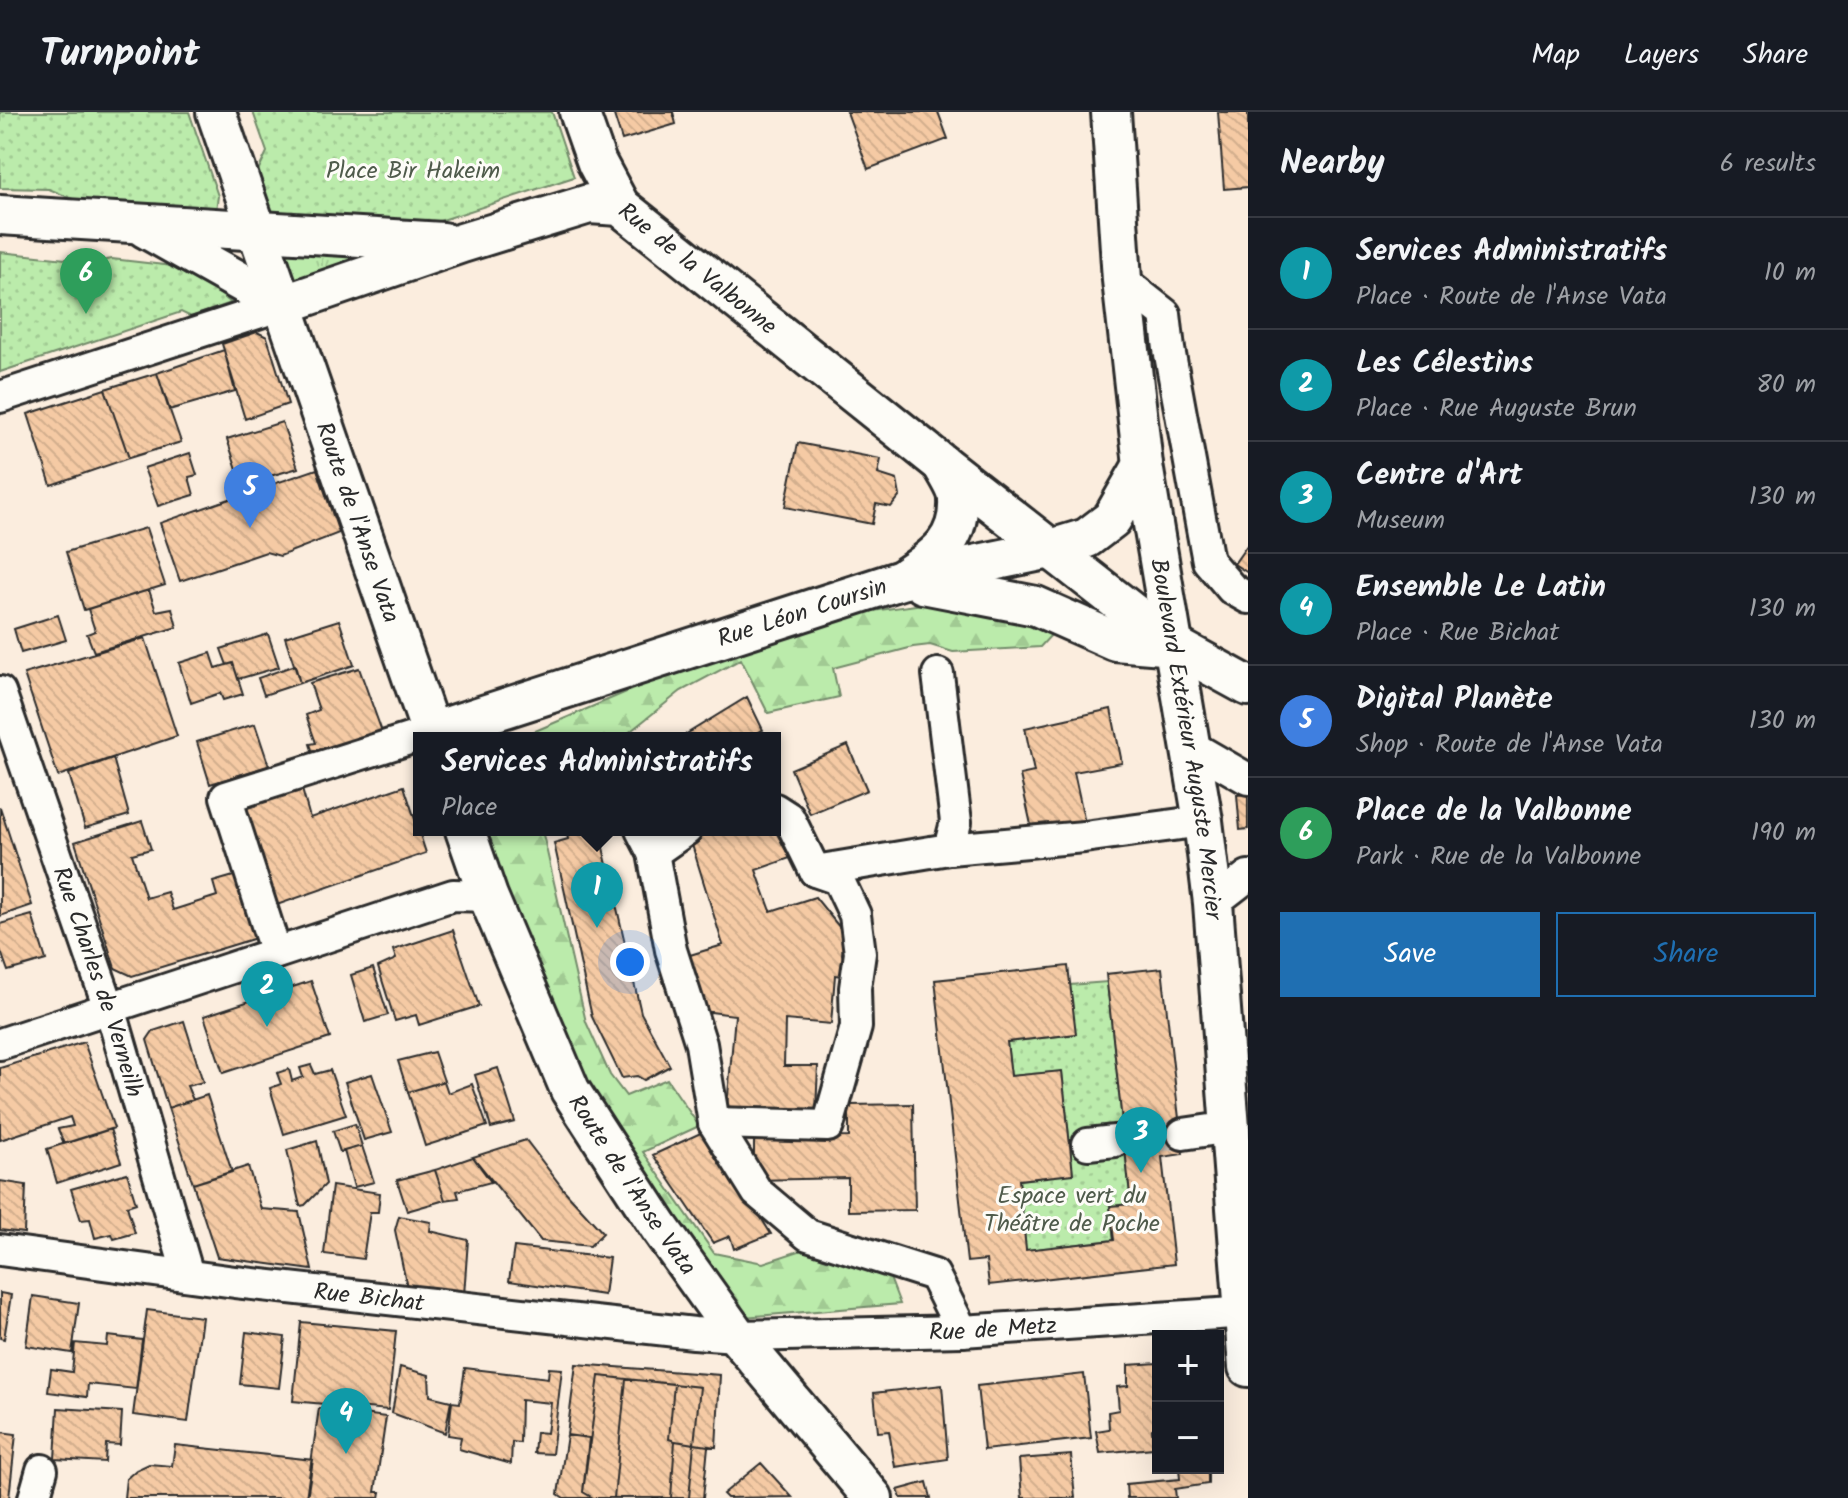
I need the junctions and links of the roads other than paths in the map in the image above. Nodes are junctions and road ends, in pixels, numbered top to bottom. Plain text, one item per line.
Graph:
1 (216, 112) edge
2 (579, 112) edge
3 (1111, 112) edge
4 (620, 206) junction
5 (0, 215) edge
6 (140, 225) junction
7 (256, 229) junction
8 (462, 243) junction
9 (1122, 280) junction
10 (282, 305) junction
11 (0, 397) edge
12 (942, 464) junction
13 (1143, 465) junction
14 (1051, 549) junction
15 (901, 580) junction
16 (1248, 598) edge
17 (1175, 646) junction
18 (938, 674) dead end
19 (1248, 686) edge
20 (0, 692) edge
21 (431, 732) edge
22 (441, 732) edge
23 (413, 741) edge
24 (1191, 746) junction
25 (1248, 779) edge
26 (781, 813) edge
27 (1203, 821) junction
28 (467, 836) edge
29 (666, 836) edge
30 (647, 842) edge
31 (949, 849) junction
32 (815, 871) junction
33 (1248, 876) edge
34 (488, 896) junction
35 (1213, 903) junction
36 (276, 953) junction
37 (109, 1007) junction
38 (0, 1044) edge
39 (714, 1123) junction
40 (1183, 1134) tunnel mouth
41 (1237, 1149) edge
42 (1243, 1228) edge
43 (0, 1250) edge
44 (188, 1275) junction
45 (1246, 1312) edge
46 (962, 1331) junction
47 (737, 1336) junction
48 (1248, 1367) edge
49 (863, 1495) edge

1 - 7 main road, Route de l'Anse Vata
2 - 4 main road
3 - 9 main road, Boulevard Extérieur Auguste Mercier
4 - 8 main road, Rue de la Valbonne
4 - 12 main road, Rue de la Valbonne
5 - 6 main road
6 - 7 main road
6 - 10 main road
7 - 8 main road
7 - 10 main road, Route de l'Anse Vata
8 - 10 main road, Rue de la Valbonne
9 - 13 main road, Boulevard Extérieur Auguste Mercier
9 - 16 street
10 - 11 street, Rue de la Valbonne
10 - 21 main road, Route de l'Anse Vata
12 - 14 main road, Rue de la Valbonne
12 - 15 main road
13 - 14 main road, Rue Léon Coursin
13 - 17 main road, Boulevard Extérieur Auguste Mercier
14 - 15 main road, Rue Léon Coursin
14 - 17 main road, Rue de la Valbonne
15 - 17 main road
15 - 22 main road, Rue Léon Coursin
17 - 19 main road
17 - 24 main road, Boulevard Extérieur Auguste Mercier
18 - 31 street
20 - 37 street, Rue Charles de Verneilh
23 - 36 street
24 - 25 street
24 - 27 main road, Boulevard Extérieur Auguste Mercier
26 - 32 street
27 - 31 street
27 - 35 main road, Boulevard Extérieur Auguste Mercier
28 - 34 main road, Route de l'Anse Vata
29 - 30 street
30 - 39 street
31 - 32 street
32 - 39 street
33 - 35 street
34 - 36 street
34 - 47 main road, Route de l'Anse Vata
35 - 41 main road, Boulevard Extérieur Auguste Mercier
36 - 37 street
37 - 38 street
37 - 44 street, Rue Charles de Verneilh
39 - 46 street
40 - 41 street
41 - 42 main road, Boulevard Extérieur Auguste Mercier
42 - 45 main road, Boulevard Extérieur Auguste Mercier
43 - 44 street, Rue Bichat
44 - 47 street, Rue Bichat
45 - 46 street, Rue de Metz
45 - 48 main road, Boulevard Extérieur Auguste Mercier
46 - 47 street, Rue de Metz
47 - 49 main road, Route de l'Anse Vata

